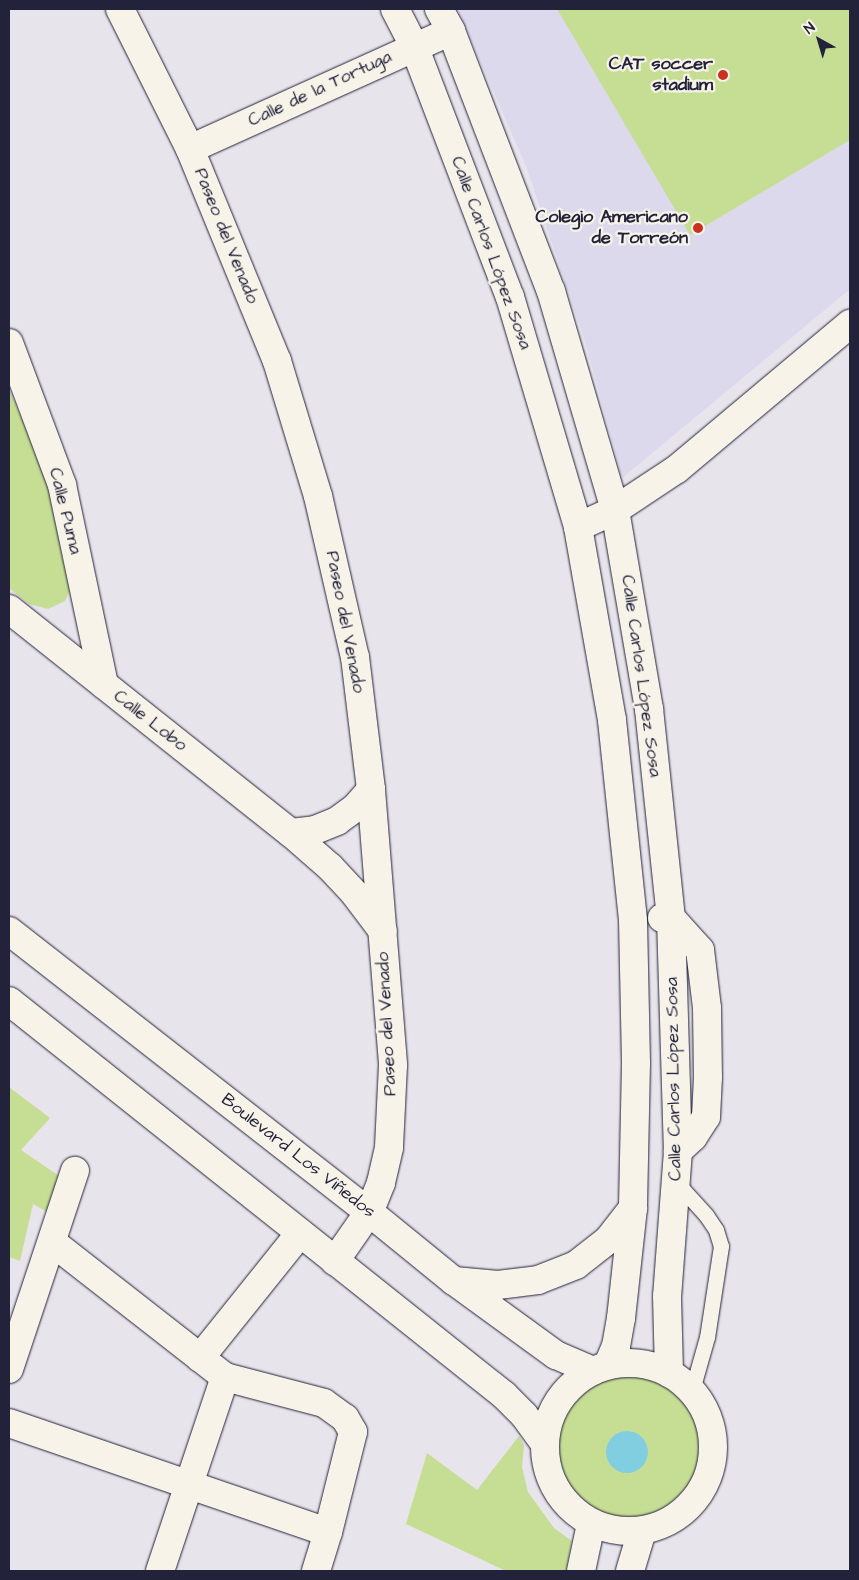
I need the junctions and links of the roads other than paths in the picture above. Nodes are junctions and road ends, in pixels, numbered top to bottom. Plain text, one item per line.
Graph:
1 (120, 9) edge
2 (395, 9) edge
3 (445, 20) edge
4 (414, 46) junction
5 (190, 149) junction
6 (850, 324) edge
7 (9, 343) edge
8 (615, 510) junction
9 (578, 527) junction
10 (9, 609) edge
11 (104, 685) junction
12 (371, 790) junction
13 (292, 833) junction
14 (671, 918) junction
15 (633, 920) junction
16 (9, 931) edge
17 (383, 931) junction
18 (9, 1000) edge
19 (75, 1171) dead end
20 (677, 1183) junction
21 (632, 1208) junction
22 (369, 1212) junction
23 (300, 1232) junction
24 (52, 1242) junction
25 (335, 1260) junction
26 (454, 1281) junction
27 (200, 1358) junction
28 (600, 1368) junction
29 (9, 1369) edge
30 (669, 1373) junction
31 (225, 1377) junction
32 (692, 1390) junction
33 (9, 1423) edge
34 (544, 1443) junction
35 (188, 1484) junction
36 (591, 1524) junction
37 (642, 1531) junction
38 (328, 1532) junction
39 (160, 1571) edge
40 (316, 1571) edge
41 (581, 1571) edge
42 (630, 1571) edge

1 - 5 street, Paseo del Venado
2 - 4 street, Calle Carlos López Sosa
3 - 4 street, Calle de la Tortuga
3 - 8 street, Calle Carlos López Sosa
4 - 5 street, Calle de la Tortuga
4 - 9 street, Calle Carlos López Sosa
5 - 12 street, Paseo del Venado
6 - 8 street
7 - 11 street, Calle Puma
8 - 9 street
8 - 14 street, Calle Carlos López Sosa
9 - 15 street, Calle Carlos López Sosa
10 - 11 street, Calle Lobo
11 - 13 street, Calle Lobo
12 - 13 street
12 - 17 street, Paseo del Venado
13 - 17 street, Calle Lobo
14 - 15 street
14 - 20 street, Calle Carlos López Sosa
15 - 21 street, Calle Carlos López Sosa
16 - 22 street, Boulevard Los Viñedos
17 - 22 street, Paseo del Venado
18 - 23 street
19 - 24 street
20 - 30 street, Calle Carlos López Sosa
20 - 32 lane
21 - 26 street
21 - 28 street, Calle Carlos López Sosa
22 - 25 street, Paseo del Venado
22 - 26 street, Boulevard Los Viñedos
23 - 25 street
23 - 27 street
24 - 27 street
24 - 29 street
25 - 34 street
26 - 28 street, Boulevard Los Viñedos
27 - 31 street
28 - 30 street
28 - 34 street
30 - 32 street
31 - 35 street
31 - 38 street
32 - 37 street
33 - 35 street
34 - 36 street
35 - 38 street
35 - 39 street
36 - 37 street
36 - 41 street
37 - 42 street
38 - 40 street

